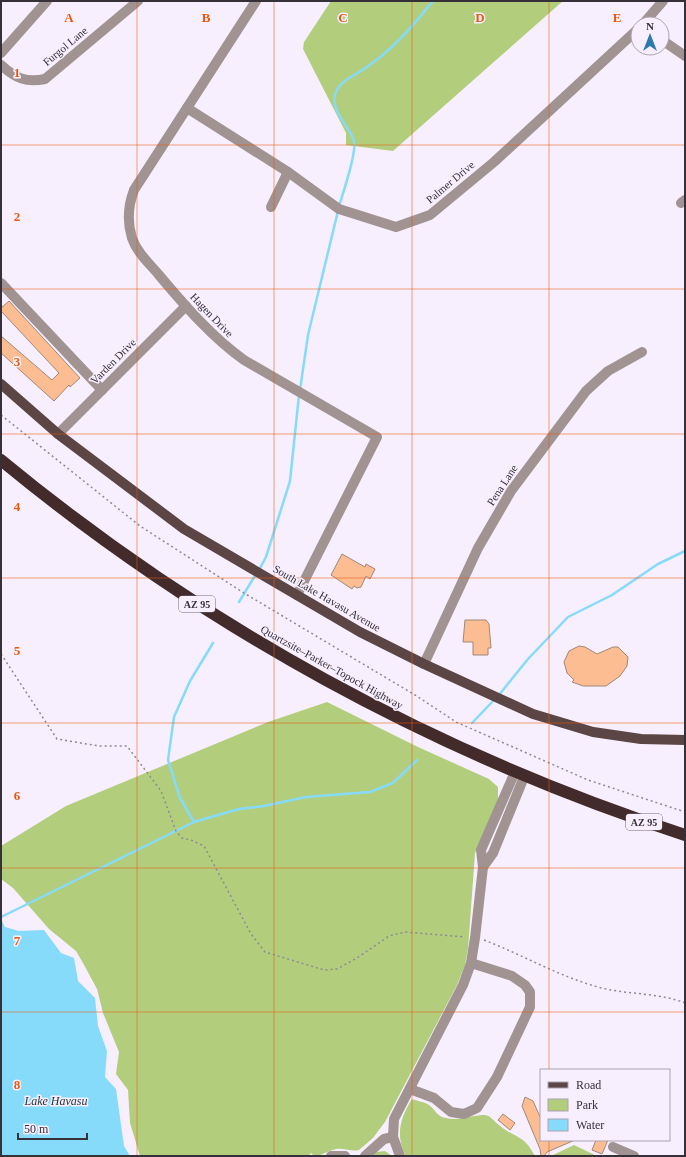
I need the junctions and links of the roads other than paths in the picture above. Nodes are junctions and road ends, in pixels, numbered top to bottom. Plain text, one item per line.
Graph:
1 (47, 1) edge
2 (138, 1) edge
3 (256, 1) edge
4 (663, 1) edge
5 (650, 16) edge
6 (630, 36) edge
7 (670, 46) edge
8 (1, 52) edge
9 (685, 56) edge
10 (1, 65) edge
11 (187, 108) junction
12 (288, 172) junction
13 (271, 207) dead end
14 (1, 283) edge
15 (186, 306) junction
16 (642, 352) dead end
17 (1, 384) edge
18 (102, 390) junction
19 (58, 434) junction
20 (1, 460) edge
21 (297, 595) junction
22 (424, 664) junction
23 (685, 740) edge
24 (519, 775) junction
25 (685, 835) edge
26 (471, 963) junction
27 (410, 1089) junction
28 (392, 1137) junction
29 (614, 1147) dead end
30 (331, 1156) edge
31 (345, 1156) edge
32 (365, 1156) edge
33 (400, 1156) edge
34 (634, 1156) edge

1 - 8 street
2 - 10 street, Furgol Lane
3 - 11 street, Hagen Drive
4 - 5 street
6 - 12 street, Palmer Drive
7 - 9 street
11 - 12 street, Palmer Drive
11 - 15 street, Hagen Drive
12 - 13 street
14 - 18 street
15 - 18 street, Varden Drive
15 - 21 street, Hagen Drive
16 - 22 street, Pena Lane
17 - 19 main road, South Lake Havasu Avenue
18 - 19 street, Varden Drive
19 - 21 main road, South Lake Havasu Avenue
20 - 24 highway, Quartzsite–Parker–Topock Highway / AZ 95
21 - 22 main road, South Lake Havasu Avenue
22 - 23 main road, South Lake Havasu Avenue
24 - 25 highway, Quartzsite–Parker–Topock Highway / AZ 95
24 - 26 street
26 - 27 street
26 - 27 street
27 - 28 street
28 - 32 street
28 - 33 street
29 - 34 street
30 - 31 street

